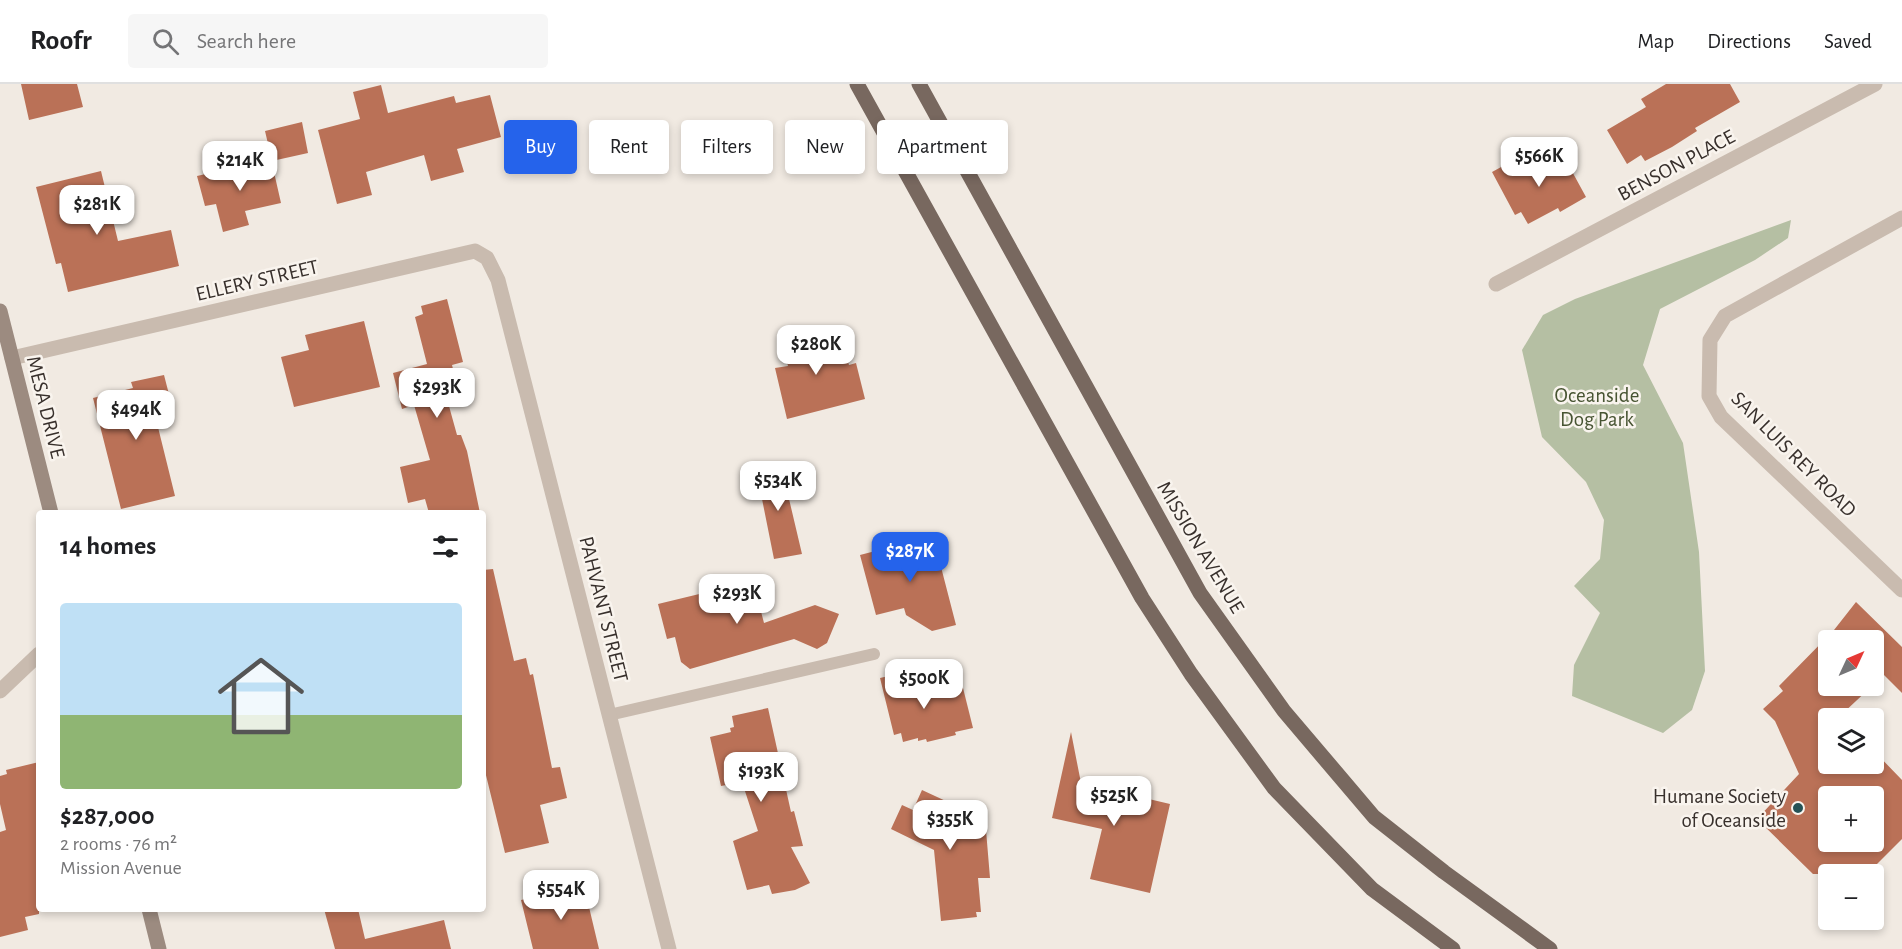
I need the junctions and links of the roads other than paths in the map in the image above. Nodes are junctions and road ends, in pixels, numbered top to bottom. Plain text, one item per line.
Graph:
1 (857, 84) edge
2 (919, 84) edge
3 (1875, 84) edge
4 (1902, 218) edge
5 (498, 280) joint
6 (1496, 284) dead end
7 (0, 311) edge
8 (12, 358) junction
9 (50, 510) edge
10 (1902, 590) edge
11 (874, 654) dead end
12 (36, 657) edge
13 (0, 692) edge
14 (609, 715) junction
15 (150, 912) edge
16 (159, 949) edge
17 (669, 949) edge
18 (1454, 949) edge
19 (1550, 949) edge

1 - 18 main road
2 - 19 main road, MISSION AVENUE
3 - 6 street, BENSON PLACE
4 - 10 street, SAN LUIS REY ROAD
5 - 8 street, ELLERY STREET
5 - 14 street, PAHVANT STREET
7 - 8 main road, MESA DRIVE
8 - 9 main road, MESA DRIVE
11 - 14 lane
12 - 13 street
14 - 17 street, PAHVANT STREET
15 - 16 main road

